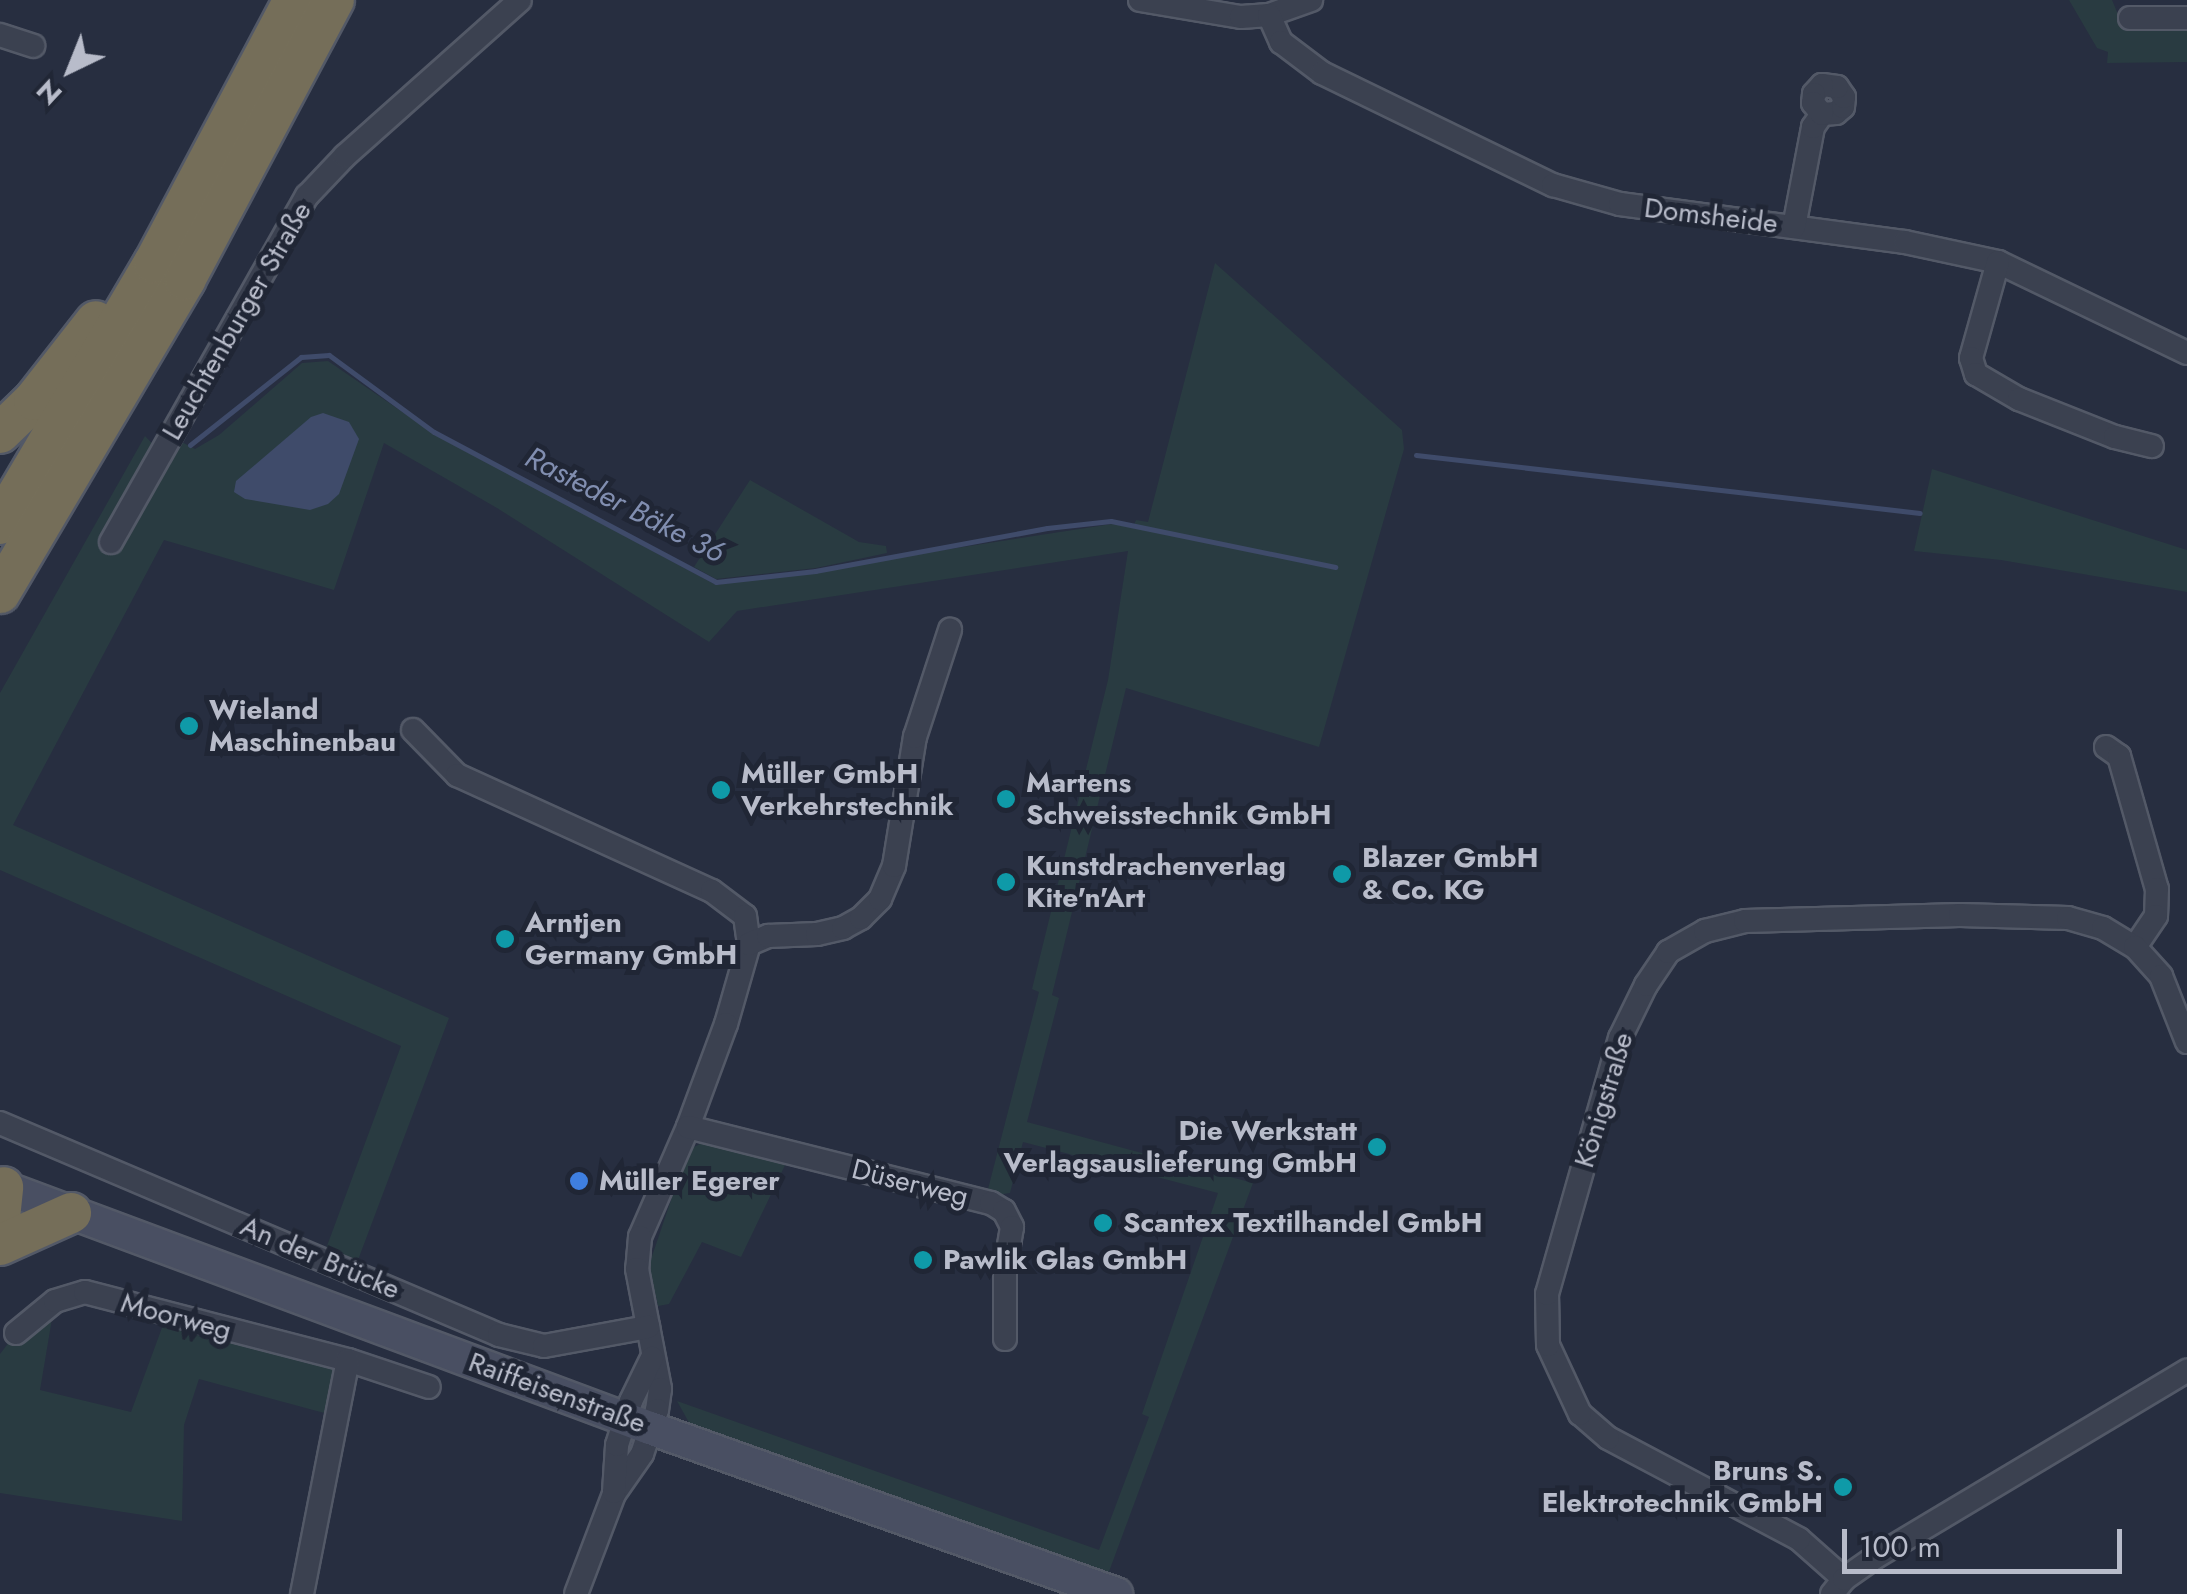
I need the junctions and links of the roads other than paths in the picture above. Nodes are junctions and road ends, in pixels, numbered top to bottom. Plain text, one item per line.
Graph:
1 (294, 0) edge
2 (334, 0) edge
3 (520, 0) edge
4 (1140, 0) edge
5 (1311, 0) edge
6 (1269, 15) junction
7 (2130, 18) dead end
8 (2187, 18) edge
9 (0, 35) edge
10 (33, 46) dead end
11 (266, 55) junction
12 (1822, 114) dead end
13 (1794, 227) junction
14 (1998, 262) junction
15 (2187, 352) edge
16 (0, 433) edge
17 (2152, 446) dead end
18 (0, 524) edge
19 (111, 542) dead end
20 (0, 593) edge
21 (950, 630) dead end
22 (413, 730) dead end
23 (2106, 747) dead end
24 (749, 944) junction
25 (2135, 946) junction
26 (2187, 1042) edge
27 (0, 1123) edge
28 (688, 1128) junction
29 (1, 1197) edge
30 (71, 1213) junction
31 (0, 1245) edge
32 (648, 1327) junction
33 (16, 1333) dead end
34 (1006, 1339) dead end
35 (348, 1360) junction
36 (2187, 1372) edge
37 (429, 1387) dead end
38 (638, 1424) junction
39 (1838, 1586) edge
40 (302, 1594) edge
41 (576, 1594) edge
42 (1116, 1594) edge

1 - 11 highway
2 - 20 highway
3 - 19 street, Leuchtenburger Straße
4 - 6 street
5 - 6 street
6 - 13 street, Domsheide
7 - 8 street
9 - 10 street
11 - 16 highway
11 - 18 highway
12 - 13 street
13 - 14 street, Domsheide
14 - 15 street, Domsheide
14 - 17 street
21 - 24 street
22 - 24 street
23 - 25 street
24 - 28 street
25 - 26 street, Königstraße
25 - 39 street, Königstraße
27 - 32 street, An der Brücke
28 - 32 street
28 - 34 street, Düserweg
29 - 30 main road, Raiffeisenstraße
30 - 31 highway
30 - 38 main road, Raiffeisenstraße
32 - 38 street
33 - 35 street, Moorweg
35 - 37 street, Moorweg
35 - 40 street
36 - 39 street, Königstraße
38 - 41 street
38 - 42 main road, Raiffeisenstraße

